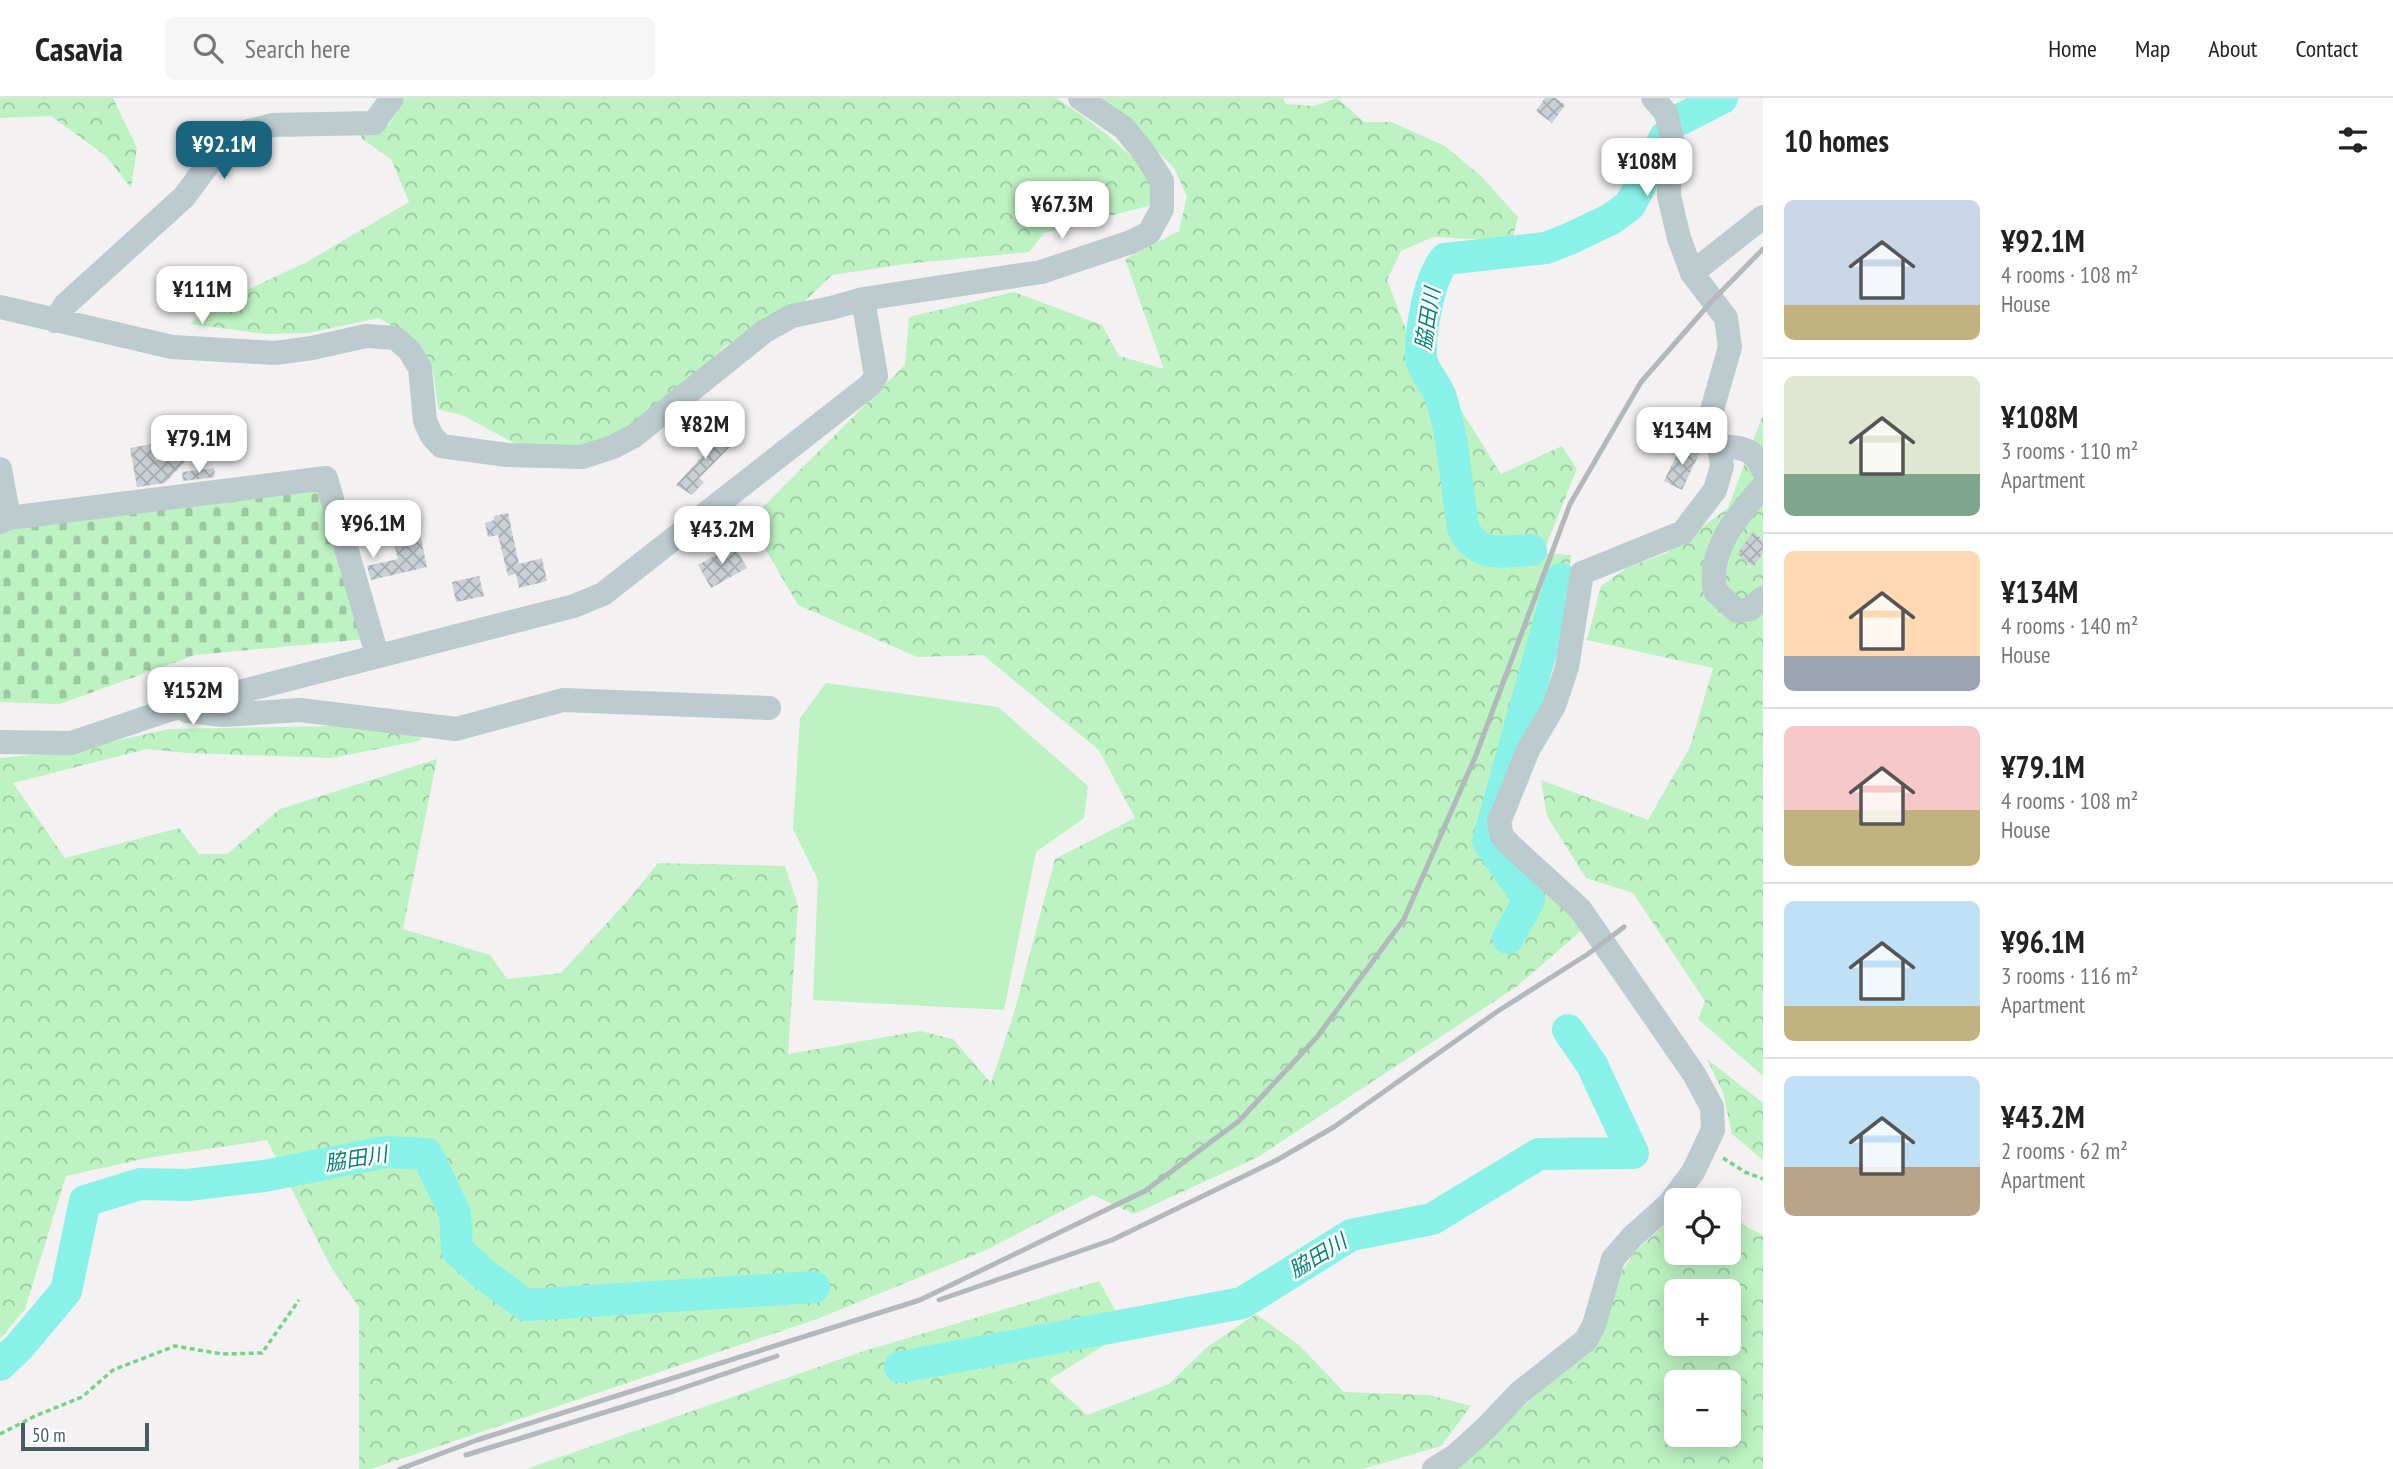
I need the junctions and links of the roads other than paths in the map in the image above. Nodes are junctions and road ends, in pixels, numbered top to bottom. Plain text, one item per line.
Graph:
1 (392, 98) edge
2 (1080, 98) edge
3 (1653, 98) edge
4 (1763, 217) edge
5 (1692, 273) junction
6 (863, 299) junction
7 (0, 307) edge
8 (55, 321) junction
9 (1719, 446) junction
10 (0, 469) edge
11 (1763, 470) edge
12 (1763, 486) edge
13 (4, 520) edge
14 (1763, 598) edge
15 (377, 655) junction
16 (769, 708) dead end
17 (169, 710) junction
18 (0, 742) edge
19 (1434, 1469) edge

1 - 8 street
2 - 6 street
3 - 5 street
4 - 5 street
5 - 9 street
6 - 8 street
6 - 15 street
7 - 8 street
9 - 11 street
9 - 19 street
10 - 13 street
12 - 14 street
13 - 15 street
15 - 17 street
16 - 17 street
17 - 18 street

